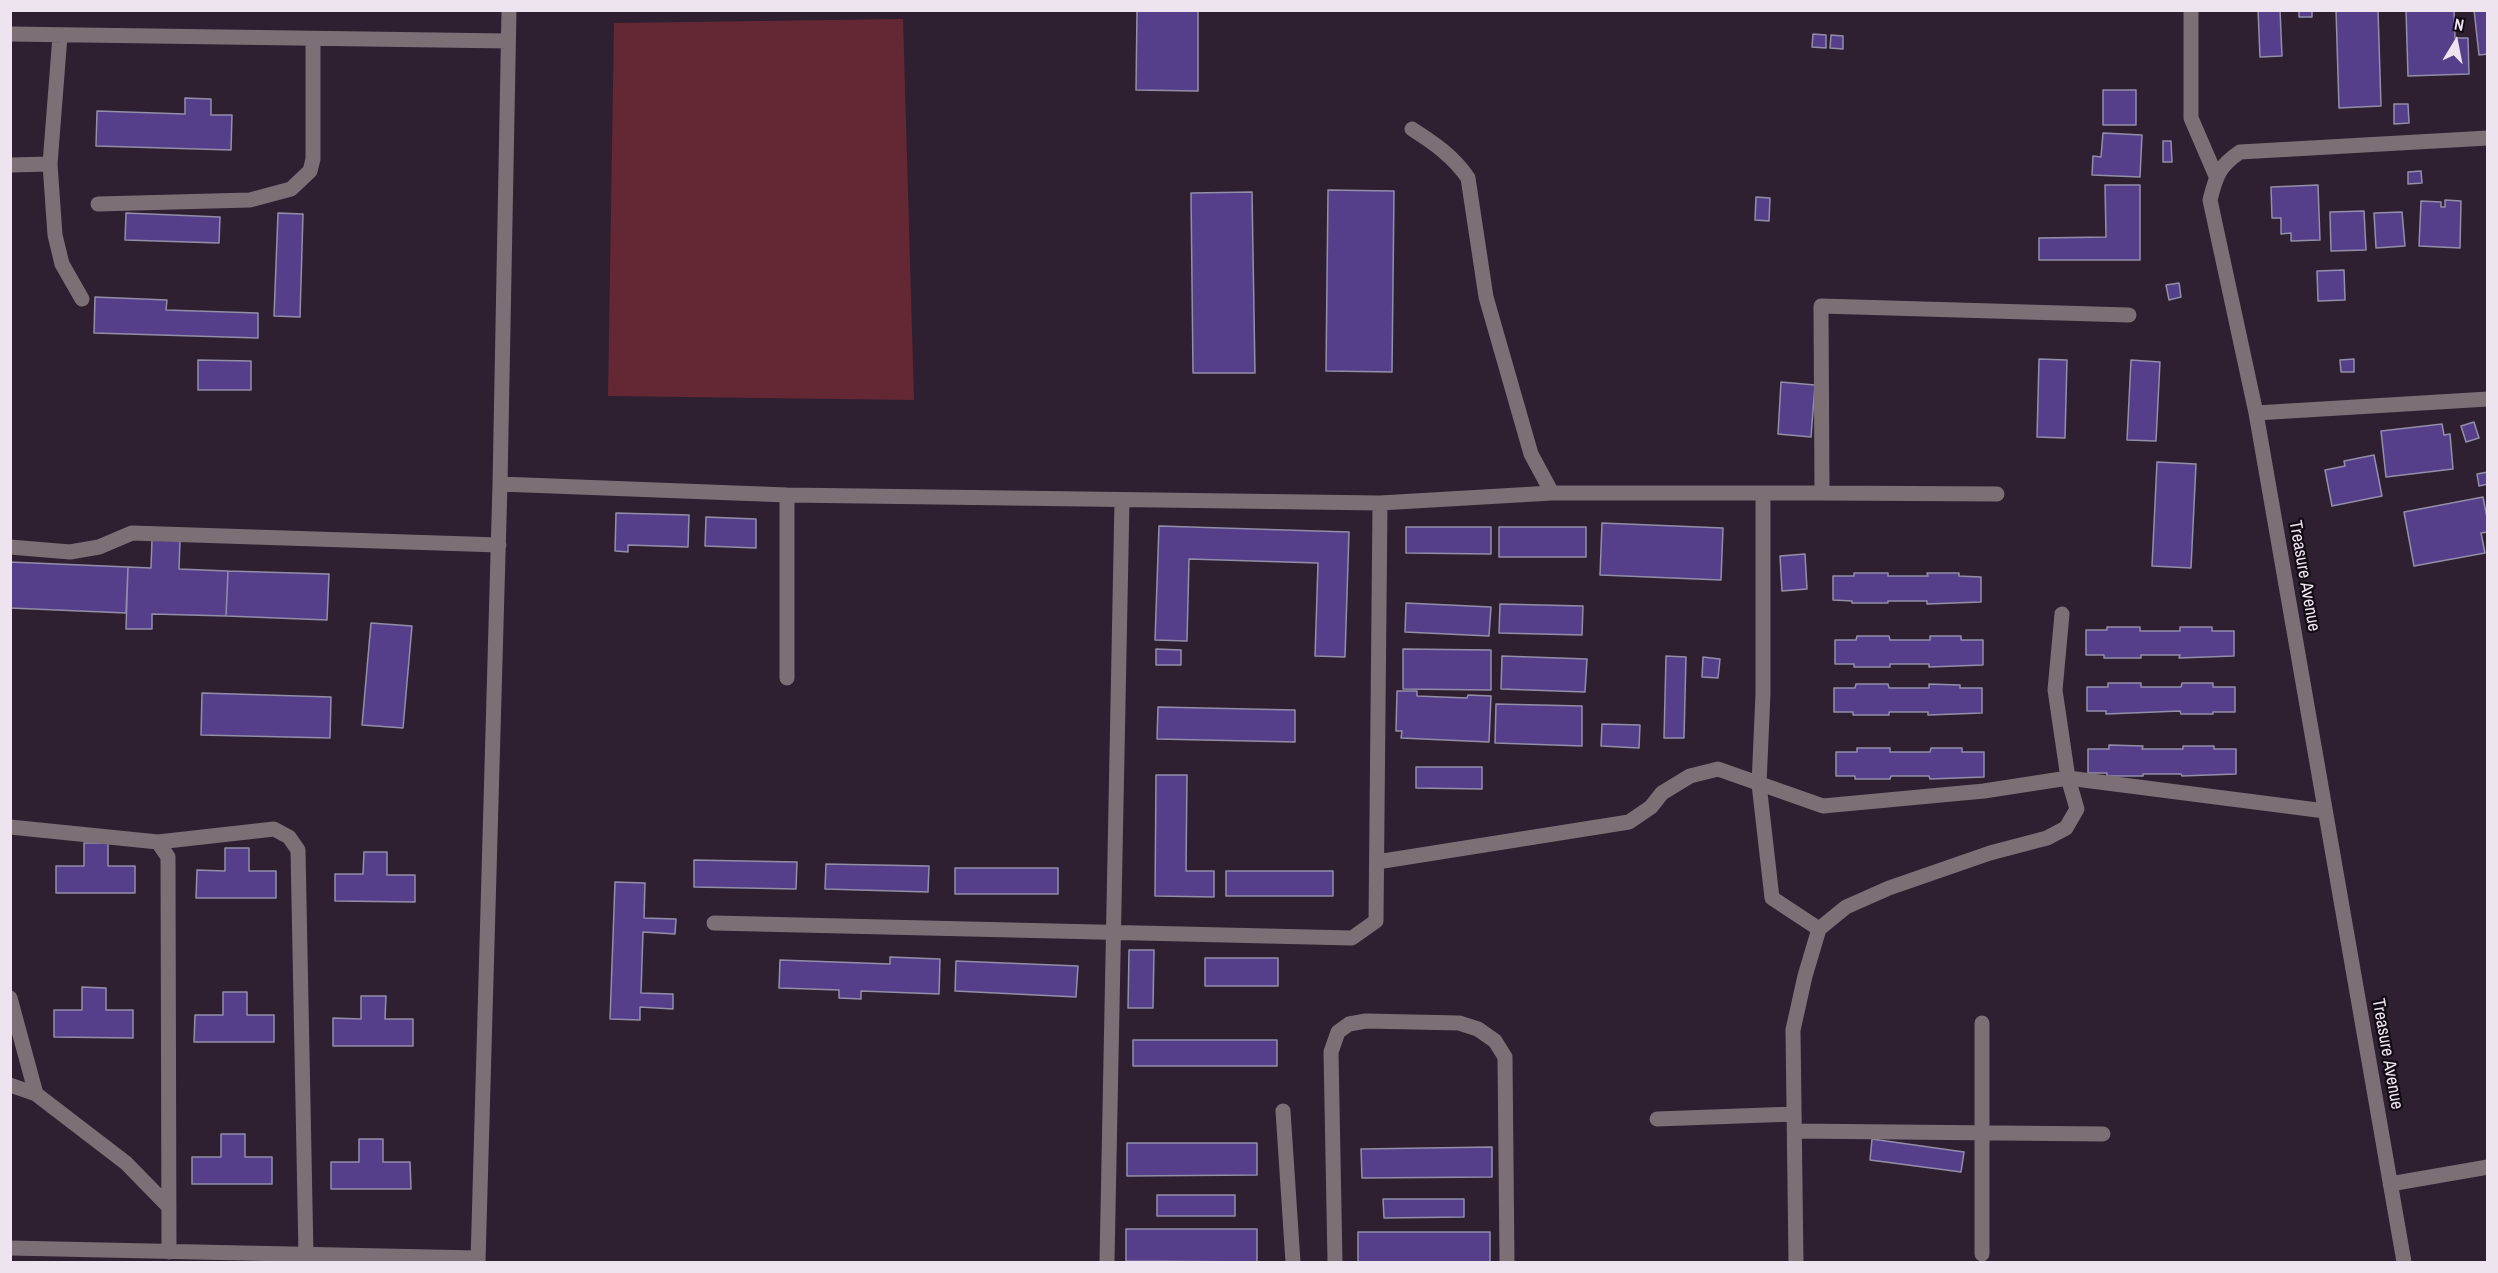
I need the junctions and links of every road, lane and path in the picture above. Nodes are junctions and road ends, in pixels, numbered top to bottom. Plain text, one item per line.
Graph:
1 (509, 10) edge
2 (2191, 10) edge
3 (10, 34) edge
4 (60, 36) junction
5 (313, 39) junction
6 (508, 41) junction
7 (1412, 129) dead end
8 (2487, 138) edge
9 (50, 164) junction
10 (10, 165) edge
11 (2216, 176) junction
12 (98, 204) dead end
13 (82, 299) dead end
14 (2129, 315) dead end
15 (2487, 399) edge
16 (2256, 413) junction
17 (500, 484) junction
18 (1552, 493) junction
19 (1763, 493) junction
20 (1822, 493) junction
21 (1997, 494) dead end
22 (787, 495) junction
23 (1122, 500) junction
24 (1380, 503) junction
25 (499, 545) junction
26 (10, 547) edge
27 (2062, 614) dead end
28 (787, 678) dead end
29 (2068, 778) junction
30 (1759, 784) junction
31 (2325, 811) junction
32 (10, 827) edge
33 (158, 842) junction
34 (1377, 862) junction
35 (714, 923) dead end
36 (1819, 929) junction
37 (1113, 934) junction
38 (10, 998) edge
39 (1982, 1023) dead end
40 (10, 1085) edge
41 (36, 1094) junction
42 (1283, 1111) dead end
43 (1794, 1114) junction
44 (1657, 1119) dead end
45 (1795, 1131) junction
46 (1982, 1133) junction
47 (2103, 1134) dead end
48 (2487, 1167) edge
49 (2390, 1184) junction
50 (169, 1207) junction
51 (10, 1248) edge
52 (169, 1252) junction
53 (1982, 1254) dead end
54 (306, 1255) junction
55 (478, 1261) edge
56 (1107, 1263) edge
57 (1293, 1263) edge
58 (1335, 1263) edge
59 (1507, 1263) edge
60 (1796, 1263) edge
61 (2404, 1263) edge

1 - 6 street
2 - 11 street
3 - 4 street
4 - 5 street
4 - 9 street
5 - 6 street
5 - 12 street
6 - 17 street
7 - 18 street
8 - 11 street
9 - 10 street
9 - 13 street
11 - 16 street, Treasure Avenue
14 - 20 street
15 - 16 street
16 - 31 street, Treasure Avenue
17 - 22 street
17 - 25 street
18 - 19 street
18 - 24 street
19 - 20 street
19 - 30 street
20 - 21 street
22 - 23 street
22 - 28 street
23 - 24 street
23 - 37 street
24 - 34 street
25 - 26 street
25 - 55 street
27 - 29 street
29 - 30 street
29 - 31 street
29 - 36 street
30 - 34 street
30 - 36 street
31 - 49 street, Treasure Avenue
32 - 33 street
33 - 50 street
33 - 54 street
34 - 37 street
35 - 37 street
36 - 43 street
37 - 56 street
38 - 41 street
39 - 46 street
40 - 41 street
41 - 50 street
42 - 57 street
43 - 44 street
43 - 45 street
45 - 46 street
45 - 60 street
46 - 47 street
46 - 53 street
48 - 49 street
49 - 61 street, Treasure Avenue
50 - 52 street
51 - 52 street
52 - 54 street
54 - 55 street
58 - 59 street

